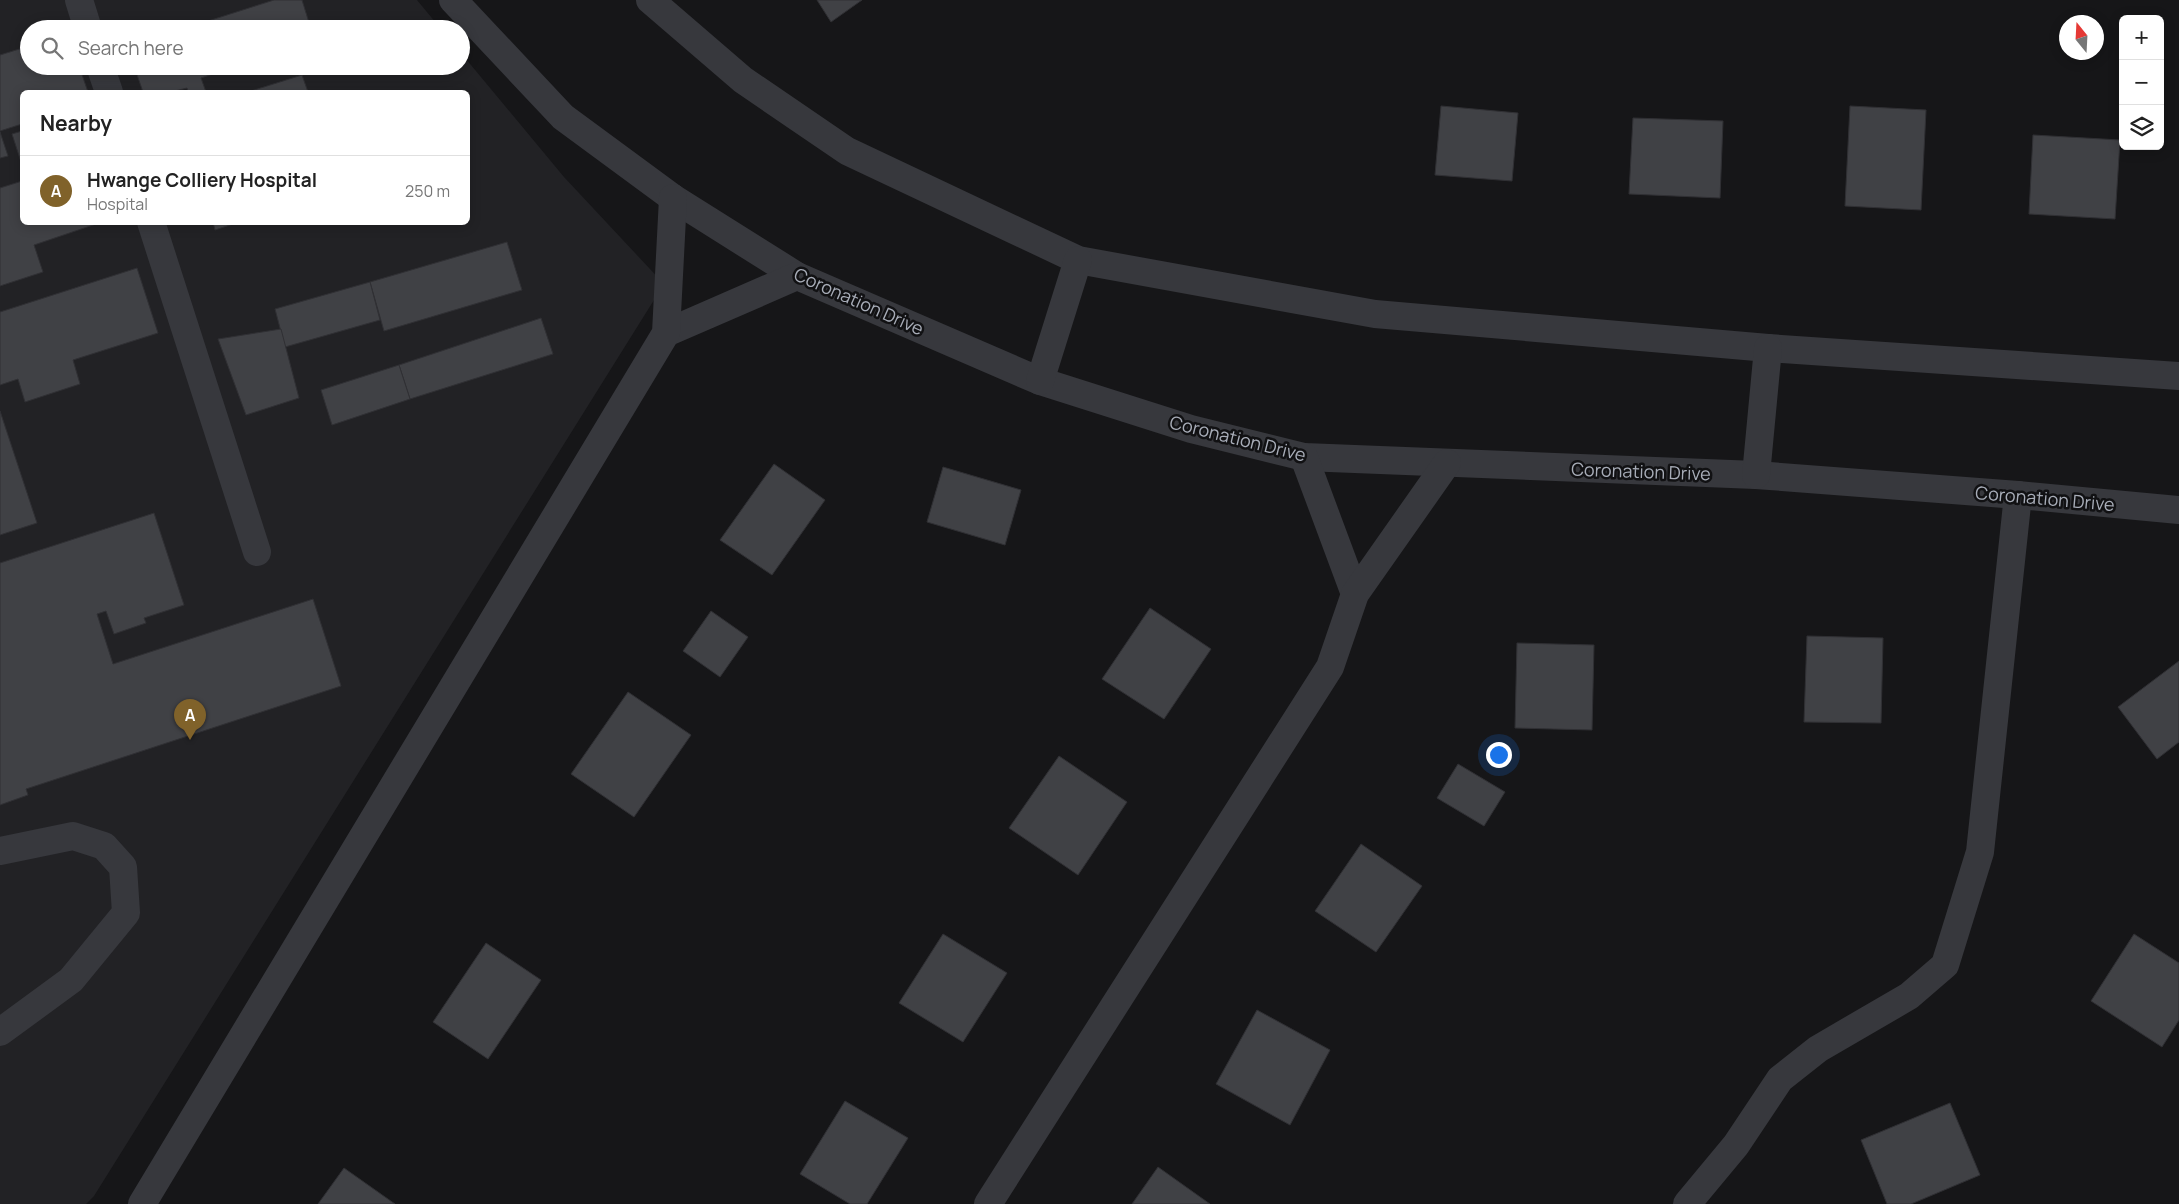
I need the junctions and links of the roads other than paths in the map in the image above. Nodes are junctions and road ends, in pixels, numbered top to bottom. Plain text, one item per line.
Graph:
1 (79, 0) edge
2 (453, 0) edge
3 (650, 0) edge
4 (85, 20) edge
5 (103, 75) edge
6 (108, 90) edge
7 (673, 198) junction
8 (152, 225) edge
9 (1078, 260) junction
10 (797, 276) junction
11 (666, 333) junction
12 (1768, 348) junction
13 (2179, 376) edge
14 (1040, 380) junction
15 (1304, 457) junction
16 (1447, 463) junction
17 (1756, 475) junction
18 (2018, 495) junction
19 (2179, 510) edge
20 (257, 552) dead end
21 (1355, 594) junction
22 (0, 851) edge
23 (0, 1032) edge
24 (142, 1204) edge
25 (988, 1204) edge
26 (1687, 1204) edge

1 - 4 street
2 - 7 street, Coronation Drive
3 - 9 street
5 - 6 street
7 - 10 street, Coronation Drive
7 - 11 street
8 - 20 street
9 - 12 street
9 - 14 street
10 - 11 street
10 - 14 street, Coronation Drive
11 - 24 street
12 - 13 street
12 - 17 street
14 - 15 street, Coronation Drive
15 - 16 street, Coronation Drive
15 - 21 street
16 - 17 street, Coronation Drive
16 - 21 street
17 - 18 street, Coronation Drive
18 - 19 street, Coronation Drive
18 - 26 street
21 - 25 street
22 - 23 street

